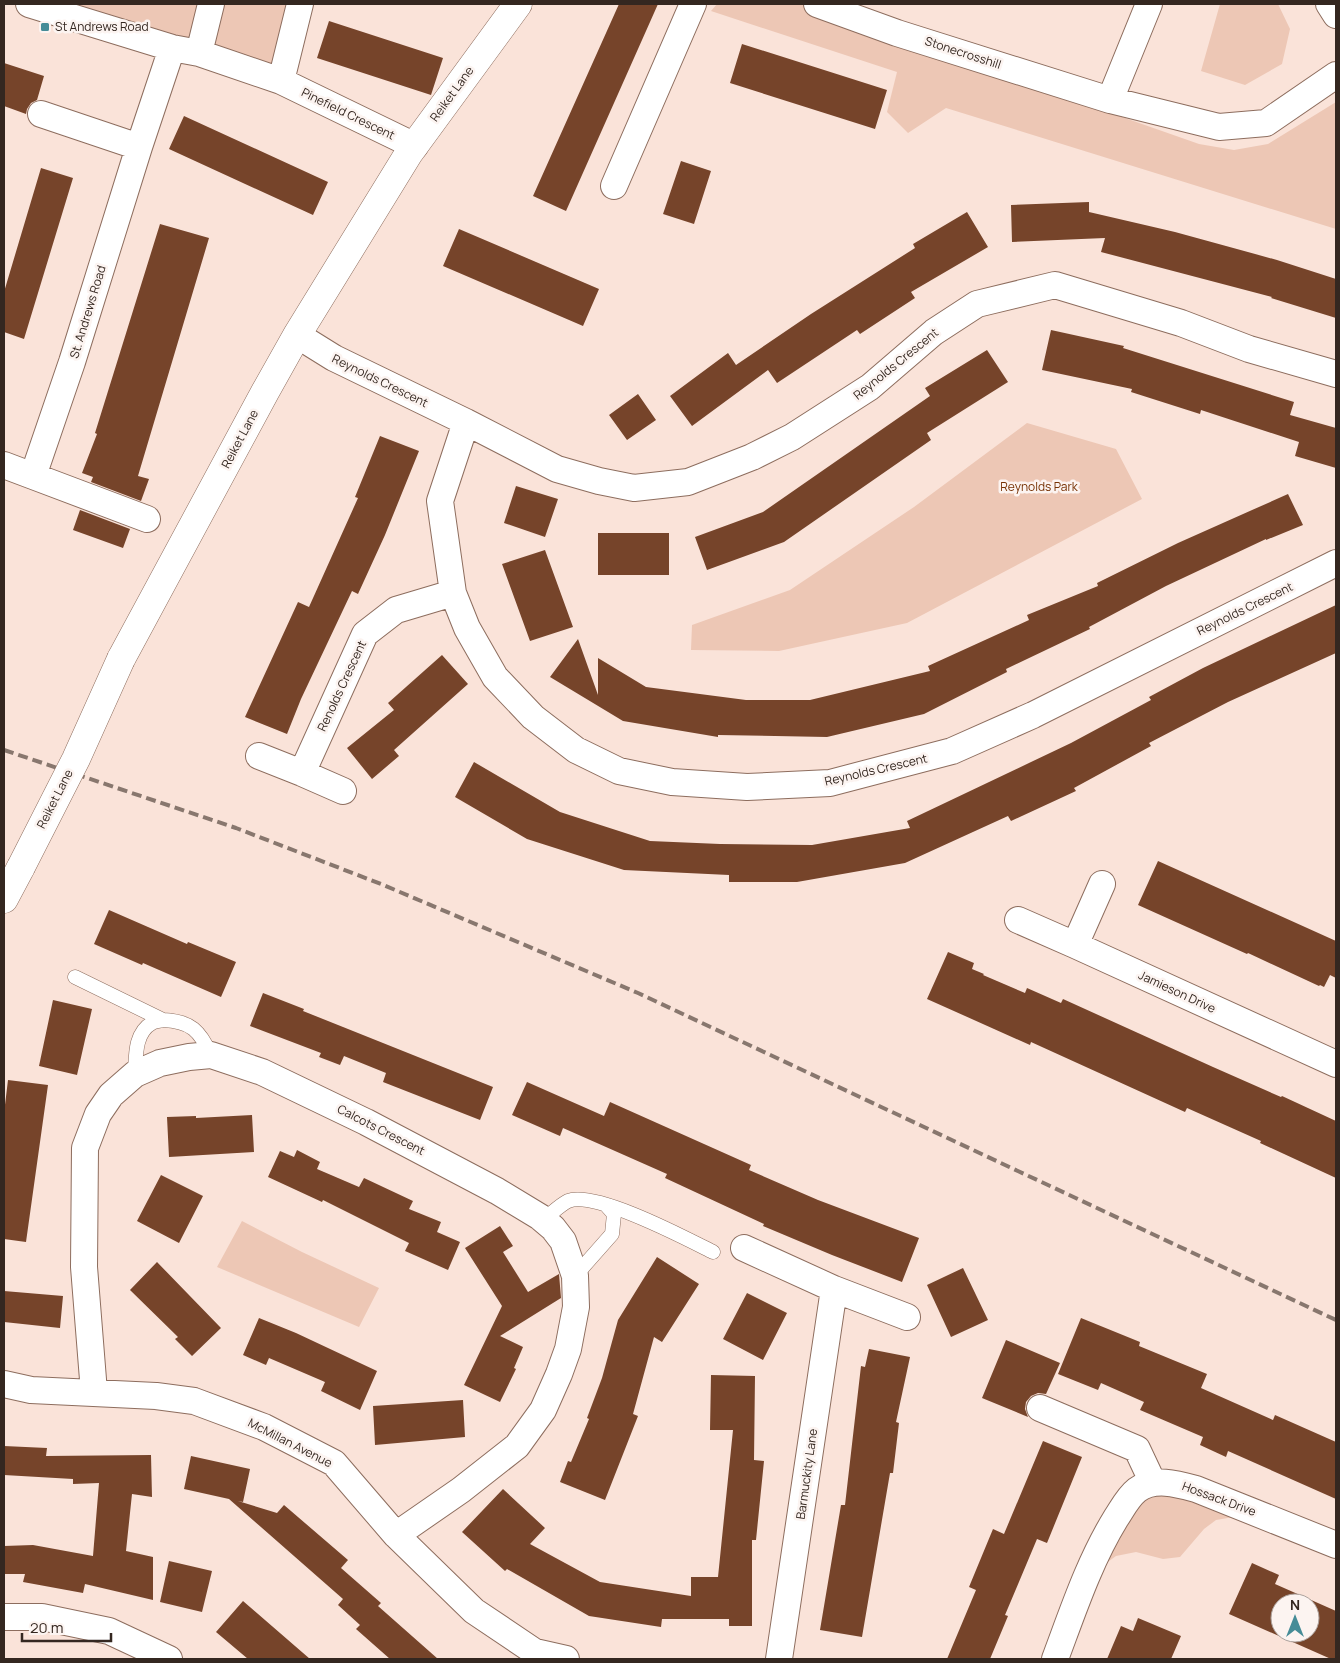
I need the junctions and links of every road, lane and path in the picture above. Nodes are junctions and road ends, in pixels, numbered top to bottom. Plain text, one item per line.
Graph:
1 (29, 4) edge
2 (211, 4) edge
3 (300, 4) edge
4 (518, 4) edge
5 (693, 4) edge
6 (817, 4) edge
7 (1149, 4) edge
8 (1329, 4) edge
9 (1336, 15) edge
10 (172, 48) junction
11 (199, 53) junction
12 (1336, 75) edge
13 (282, 81) junction
14 (1110, 100) junction
15 (41, 114) dead end
16 (415, 146) junction
17 (138, 147) junction
18 (614, 186) dead end
19 (297, 335) junction
20 (1336, 374) edge
21 (466, 422) junction
22 (4, 465) edge
23 (33, 476) junction
24 (147, 519) dead end
25 (1336, 564) edge
26 (453, 593) junction
27 (259, 756) dead end
28 (302, 773) junction
29 (343, 791) dead end
30 (1102, 884) dead end
31 (4, 899) edge
32 (1018, 920) dead end
33 (1075, 945) junction
34 (74, 977) dead end
35 (163, 1020) junction
36 (211, 1055) junction
37 (1336, 1064) edge
38 (135, 1074) junction
39 (606, 1205) junction
40 (544, 1220) junction
41 (744, 1248) dead end
42 (713, 1252) dead end
43 (575, 1276) junction
44 (834, 1289) junction
45 (907, 1317) dead end
46 (4, 1384) edge
47 (94, 1392) junction
48 (1040, 1408) dead end
49 (1153, 1483) junction
50 (396, 1535) junction
51 (1336, 1545) edge
52 (4, 1617) edge
53 (169, 1659) edge
54 (566, 1659) edge
55 (779, 1659) edge
56 (1055, 1659) edge

1 - 10 street, Pinefield Crescent
2 - 11 street
3 - 13 street
4 - 16 street, Reiket Lane
5 - 18 street
6 - 14 street, Stonecrosshill
7 - 14 street
8 - 9 street
10 - 11 street, Pinefield Crescent
10 - 17 street, St. Andrews Road
11 - 13 street, Pinefield Crescent
12 - 14 street, Stonecrosshill
13 - 16 street, Pinefield Crescent
15 - 17 street
16 - 19 street, Reiket Lane
17 - 23 street, St. Andrews Road
19 - 21 street, Reynolds Crescent
19 - 31 street, Reiket Lane, bridge
20 - 21 street, Reynolds Crescent
21 - 26 street, Reynolds Crescent
22 - 23 street
23 - 24 street
25 - 26 street, Reynolds Crescent
26 - 28 street, Renolds Crescent
27 - 28 street
28 - 29 street
30 - 33 street
32 - 33 street, Jamieson Drive
33 - 37 street, Jamieson Drive
34 - 35 lane
35 - 36 lane
35 - 38 lane
36 - 38 street, Calcots Crescent
36 - 40 street, Calcots Crescent
38 - 47 street, Calcots Crescent
39 - 40 lane
39 - 42 lane
39 - 43 lane
40 - 43 street, Calcots Crescent
41 - 44 street
43 - 50 street, Calcots Crescent
44 - 45 street
44 - 55 street, Barmuckity Lane
46 - 47 street, McMillan Avenue
47 - 50 street, McMillan Avenue
48 - 49 street
49 - 51 street, Hossack Drive
49 - 56 street
50 - 54 street, McMillan Avenue
52 - 53 street

